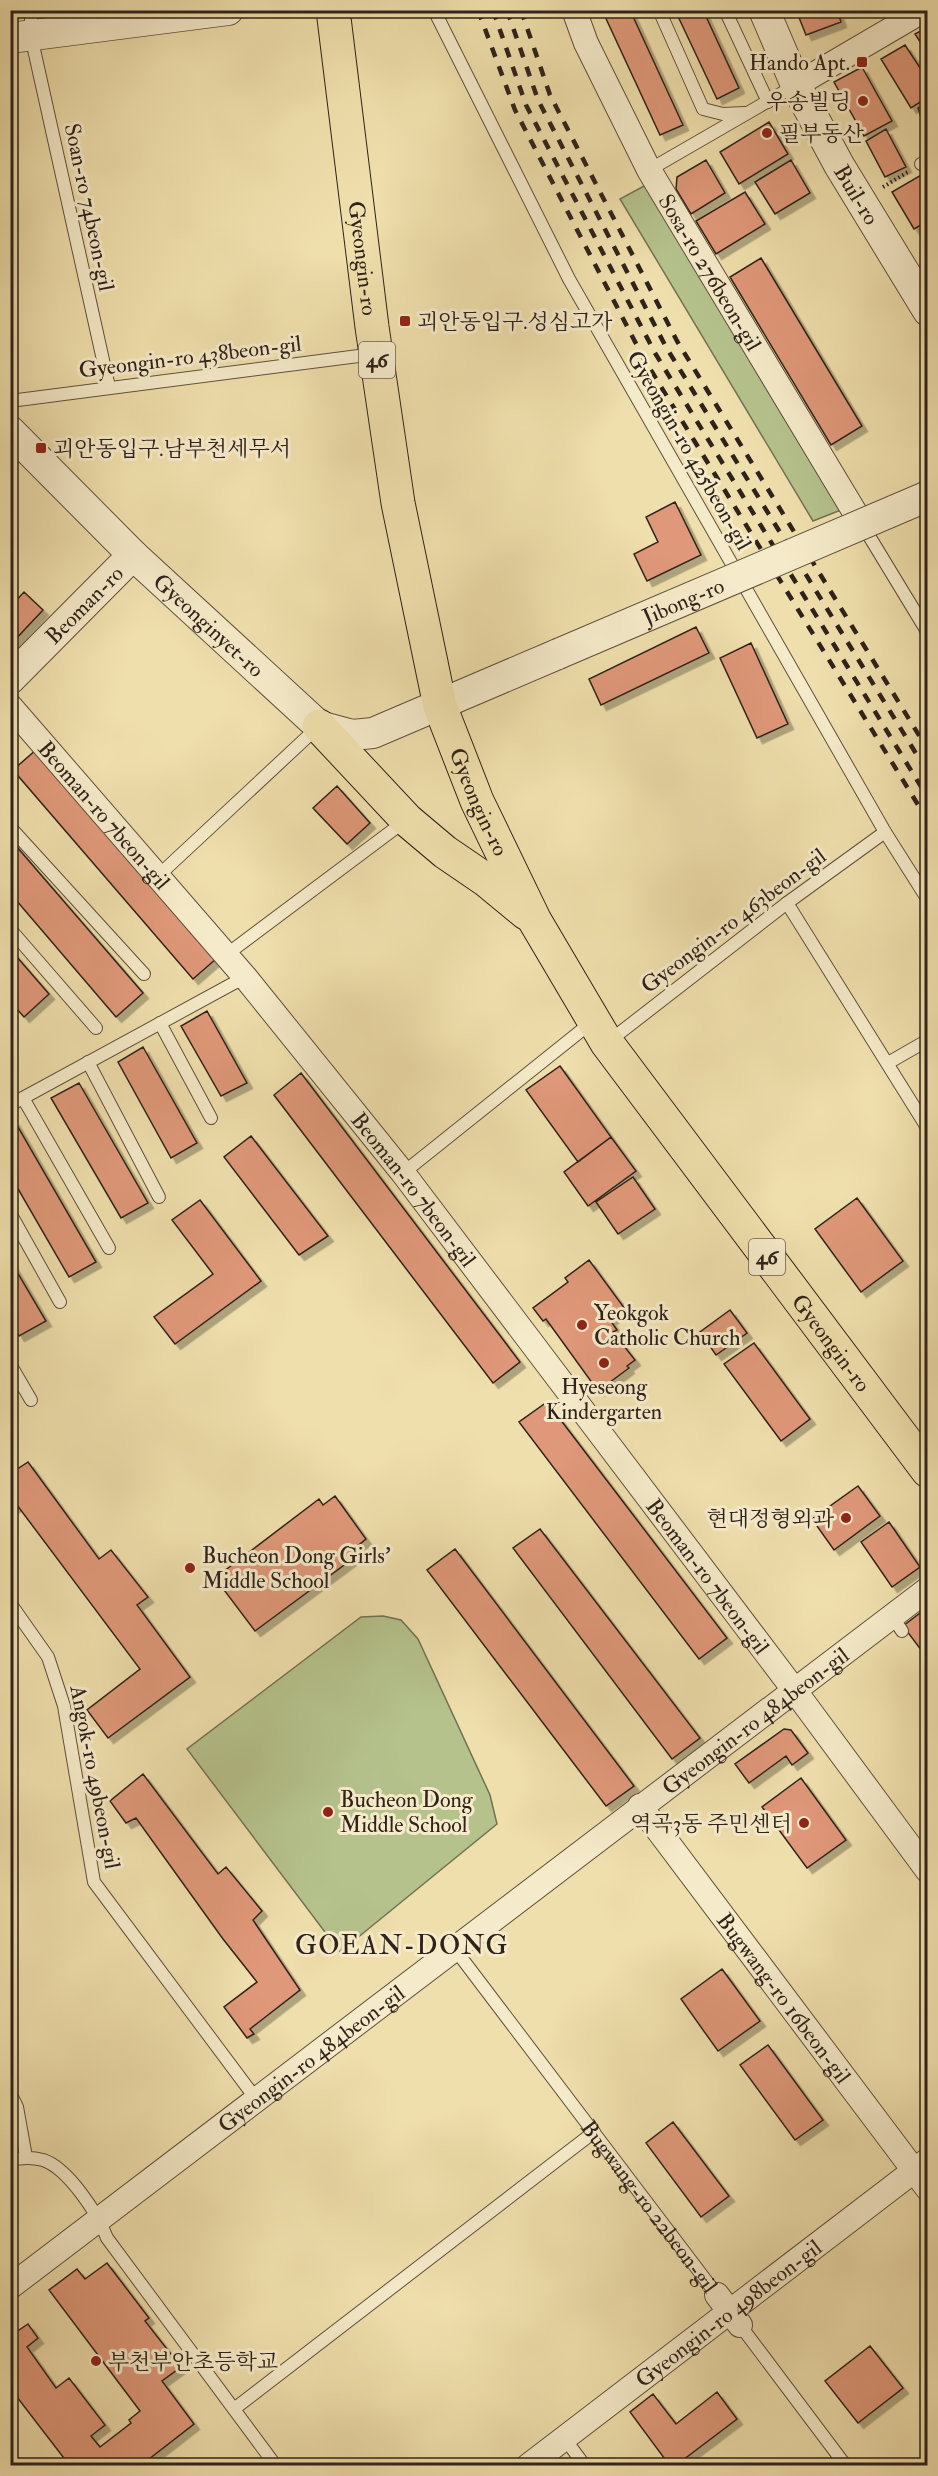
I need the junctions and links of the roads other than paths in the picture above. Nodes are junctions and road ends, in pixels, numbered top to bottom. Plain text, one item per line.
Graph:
1 (228, 10) edge
2 (333, 10) edge
3 (434, 10) edge
4 (574, 10) edge
5 (659, 10) edge
6 (724, 10) edge
7 (764, 10) edge
8 (924, 10) edge
9 (24, 28) edge
10 (796, 85) junction
11 (768, 102) junction
12 (748, 113) junction
13 (649, 170) junction
14 (927, 311) edge
15 (376, 354) junction
16 (109, 387) junction
17 (10, 401) edge
18 (10, 431) edge
19 (927, 496) edge
20 (863, 526) joint
21 (133, 555) junction
22 (927, 633) edge
23 (10, 680) edge
24 (10, 706) edge
25 (440, 706) junction
26 (319, 726) junction
27 (407, 819) junction
28 (10, 827) edge
29 (885, 832) junction
30 (158, 876) junction
31 (927, 900) edge
32 (787, 903) junction
33 (535, 921) junction
34 (10, 929) edge
35 (226, 956) junction
36 (144, 974) dead end
37 (244, 977) junction
38 (160, 1023) junction
39 (96, 1028) dead end
40 (600, 1032) junction
41 (927, 1040) edge
42 (88, 1062) junction
43 (888, 1063) junction
44 (23, 1098) junction
45 (10, 1105) edge
46 (211, 1118) dead end
47 (927, 1129) edge
48 (403, 1173) junction
49 (159, 1197) dead end
50 (10, 1214) edge
51 (109, 1248) dead end
52 (60, 1302) dead end
53 (10, 1364) edge
54 (31, 1400) dead end
55 (927, 1470) edge
56 (927, 1589) edge
57 (10, 1603) edge
58 (795, 1691) junction
59 (640, 1806) junction
60 (927, 1871) edge
61 (454, 1948) junction
62 (10, 2092) edge
63 (256, 2099) junction
64 (594, 2132) junction
65 (26, 2157) junction
66 (10, 2160) edge
67 (923, 2173) edge
68 (100, 2218) junction
69 (10, 2287) edge
70 (729, 2310) junction
71 (234, 2409) junction
72 (565, 2439) junction
73 (276, 2466) edge
74 (528, 2466) edge
75 (585, 2466) edge
76 (846, 2466) edge

1 - 9 street
2 - 15 main road, Gyeongin-ro / 46
3 - 29 lane, Gyeongin-ro 425beon-gil
4 - 13 street, Sosa-ro 276beon-gil
5 - 12 lane
6 - 11 lane
7 - 10 street, Buil-ro
8 - 10 street
9 - 16 lane, Soan-ro 74beon-gil
10 - 11 lane
10 - 14 street, Buil-ro
11 - 12 lane
12 - 13 lane
13 - 20 street, Sosa-ro 276beon-gil
15 - 16 lane, Gyeongin-ro 438beon-gil
15 - 25 main road, Gyeongin-ro / 46
16 - 17 lane, Gyeongin-ro 438beon-gil
18 - 21 street, Gyeonginyet-ro
19 - 25 street, Jibong-ro, bridge
20 - 22 lane
21 - 23 street, Beoman-ro
21 - 26 street, Gyeonginyet-ro
24 - 30 street, Beoman-ro 7beon-gil
25 - 26 street, Gyeonginyet-ro
25 - 33 main road, Gyeongin-ro / 46
26 - 27 main road
26 - 30 lane
27 - 33 main road
27 - 35 lane
28 - 36 lane
29 - 31 lane, Gyeongin-ro 425beon-gil
29 - 32 lane, Gyeongin-ro 463beon-gil
30 - 35 street, Beoman-ro 7beon-gil
32 - 40 lane, Gyeongin-ro 463beon-gil
32 - 43 lane
33 - 40 main road, Gyeongin-ro / 46
34 - 39 lane
35 - 37 street, Beoman-ro 7beon-gil
37 - 38 lane
37 - 48 street, Beoman-ro 7beon-gil
38 - 42 lane
38 - 46 lane
40 - 48 lane, Gyeongin-ro 463beon-gil
40 - 55 main road, Gyeongin-ro / 46
41 - 43 lane
42 - 44 lane
42 - 49 lane
43 - 47 lane
44 - 45 lane
44 - 51 lane
48 - 58 street, Beoman-ro 7beon-gil
50 - 52 lane
53 - 54 lane
56 - 58 street, Gyeongin-ro 484beon-gil
57 - 63 lane, Angok-ro 49beon-gil
58 - 59 street, Gyeongin-ro 484beon-gil
58 - 60 street, Beoman-ro 7beon-gil
59 - 61 street, Gyeongin-ro 484beon-gil
59 - 67 street, Bugwang-ro 16beon-gil
61 - 63 street, Gyeongin-ro 484beon-gil
61 - 64 lane, Bugwang-ro 22beon-gil
62 - 65 lane
63 - 68 street, Gyeongin-ro 484beon-gil
64 - 70 lane, Bugwang-ro 22beon-gil
64 - 71 lane
65 - 66 lane
65 - 68 lane
67 - 70 street, Gyeongin-ro 498beon-gil
68 - 69 street, Gyeongin-ro 484beon-gil
68 - 71 lane
70 - 72 street, Gyeongin-ro 498beon-gil
70 - 76 lane, Bugwang-ro 22beon-gil
71 - 73 lane
72 - 74 street, Gyeongin-ro 498beon-gil
72 - 75 lane

